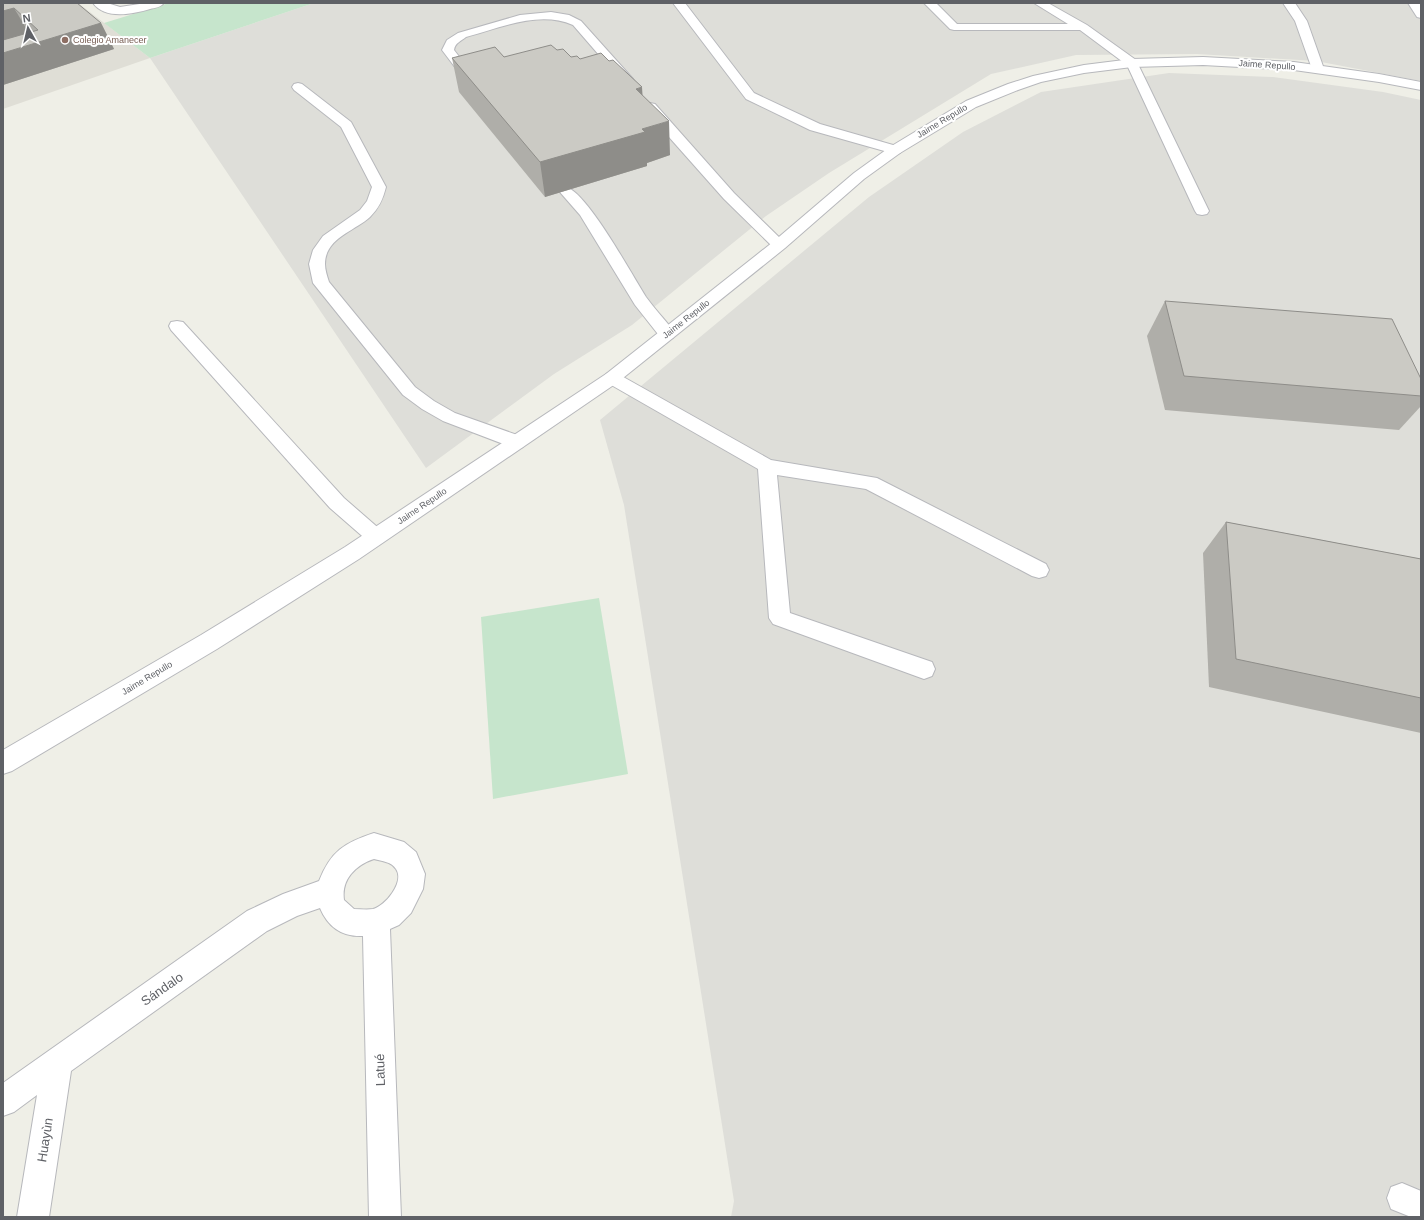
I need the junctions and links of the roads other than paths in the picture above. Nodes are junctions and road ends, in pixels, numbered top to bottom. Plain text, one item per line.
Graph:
1 (98, 3) edge
2 (158, 3) edge
3 (679, 3) edge
4 (930, 3) edge
5 (1040, 3) edge
6 (1289, 3) edge
7 (1414, 3) edge
8 (1421, 15) edge
9 (1083, 27) junction
10 (1132, 63) junction
11 (1318, 69) junction
12 (1421, 86) edge
13 (298, 87) dead end
14 (477, 87) edge
15 (895, 150) junction
16 (566, 191) edge
17 (1202, 212) dead end
18 (779, 245) junction
19 (176, 326) dead end
20 (667, 334) junction
21 (612, 378) junction
22 (517, 442) junction
23 (767, 466) junction
24 (376, 537) junction
25 (1039, 570) dead end
26 (924, 669) dead end
27 (3, 763) edge
28 (330, 892) junction
29 (376, 922) junction
30 (57, 1063) junction
31 (3, 1102) edge
32 (33, 1217) edge
33 (385, 1217) edge

1 - 2 street
3 - 15 lane
4 - 9 lane
5 - 9 lane
6 - 11 lane
7 - 8 lane
9 - 10 lane
10 - 11 street, Jaime Repullo
10 - 15 street, Jaime Repullo
10 - 17 lane
11 - 12 street, Jaime Repullo
13 - 22 lane
14 - 18 lane
15 - 18 street, Jaime Repullo
16 - 20 lane
18 - 20 street, Jaime Repullo
19 - 24 lane
20 - 21 street, Jaime Repullo
21 - 22 street, Jaime Repullo
21 - 23 lane
22 - 24 street, Jaime Repullo
23 - 25 lane
23 - 26 lane
24 - 27 street, Jaime Repullo
28 - 29 street
28 - 29 street
28 - 30 street, Sándalo
29 - 33 street, Latué
30 - 31 street, Sándalo
30 - 32 street, Huayùn

